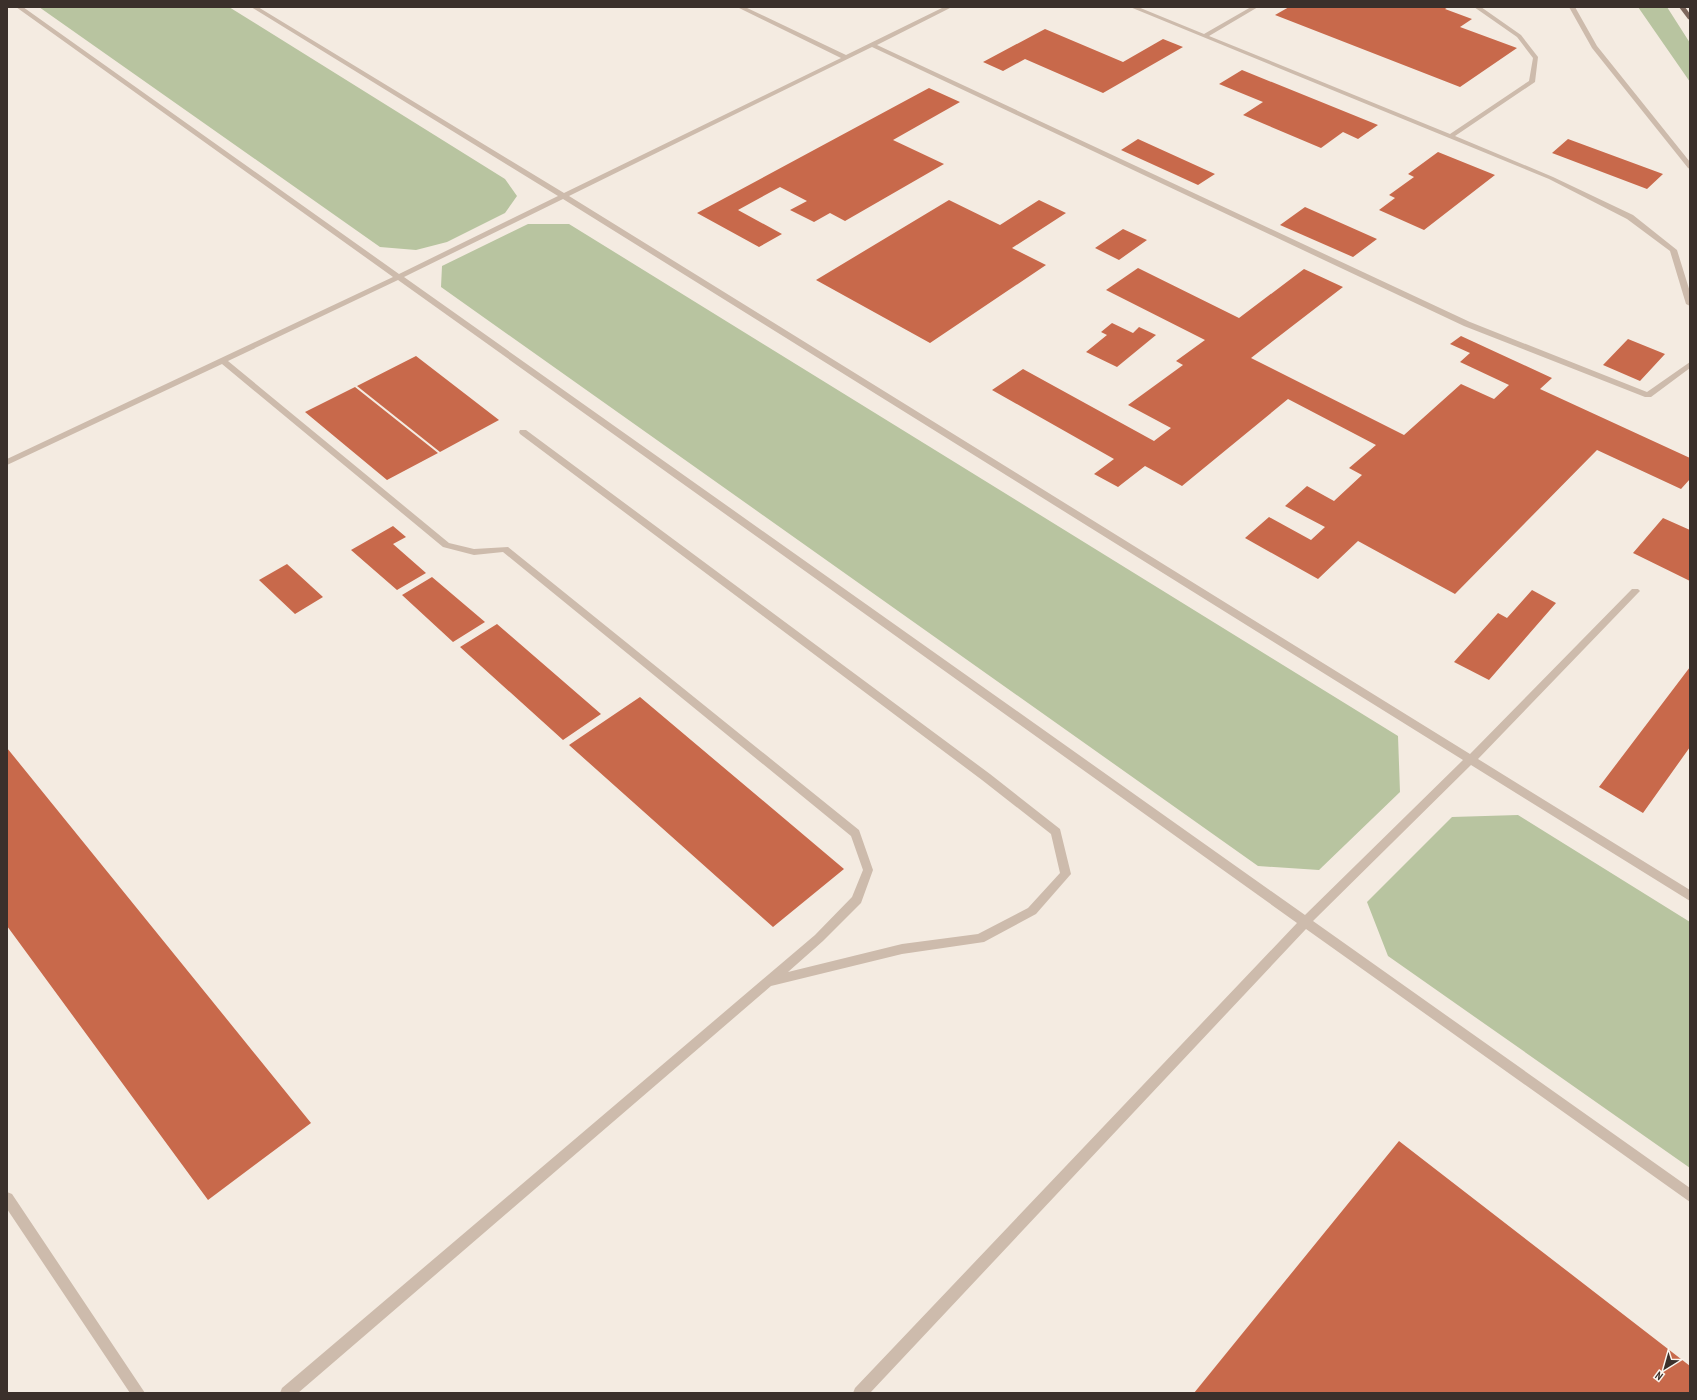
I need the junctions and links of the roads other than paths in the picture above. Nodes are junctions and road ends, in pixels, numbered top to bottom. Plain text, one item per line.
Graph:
1 (19, 7) edge
2 (254, 7) edge
3 (740, 7) edge
4 (950, 7) edge
5 (1133, 7) edge
6 (1255, 7) edge
7 (1477, 7) edge
8 (1572, 7) edge
9 (1682, 7) edge
10 (1690, 18) edge
11 (1205, 36) junction
12 (872, 45) junction
13 (846, 58) junction
14 (1450, 137) junction
15 (1690, 167) edge
16 (563, 196) junction
17 (399, 277) junction
18 (1690, 304) edge
19 (222, 360) junction
20 (1690, 364) edge
21 (523, 432) dead end
22 (7, 462) edge
23 (1635, 591) dead end
24 (1470, 760) junction
25 (1690, 896) edge
26 (1305, 922) junction
27 (769, 982) junction
28 (1690, 1196) edge
29 (7, 1198) edge
30 (138, 1393) edge
31 (287, 1393) edge
32 (860, 1393) edge

1 - 17 lane
2 - 16 lane
3 - 13 lane
4 - 12 lane
5 - 11 lane
6 - 11 lane
7 - 14 lane
8 - 15 lane
9 - 10 main road
11 - 14 lane
12 - 13 lane
12 - 20 lane
13 - 16 lane
14 - 18 lane
16 - 17 lane
16 - 24 lane
17 - 19 lane
17 - 26 lane
19 - 22 lane
19 - 27 lane
21 - 27 lane
23 - 24 lane
24 - 25 lane
24 - 26 lane
26 - 28 lane
26 - 32 lane
27 - 31 lane
29 - 30 lane

